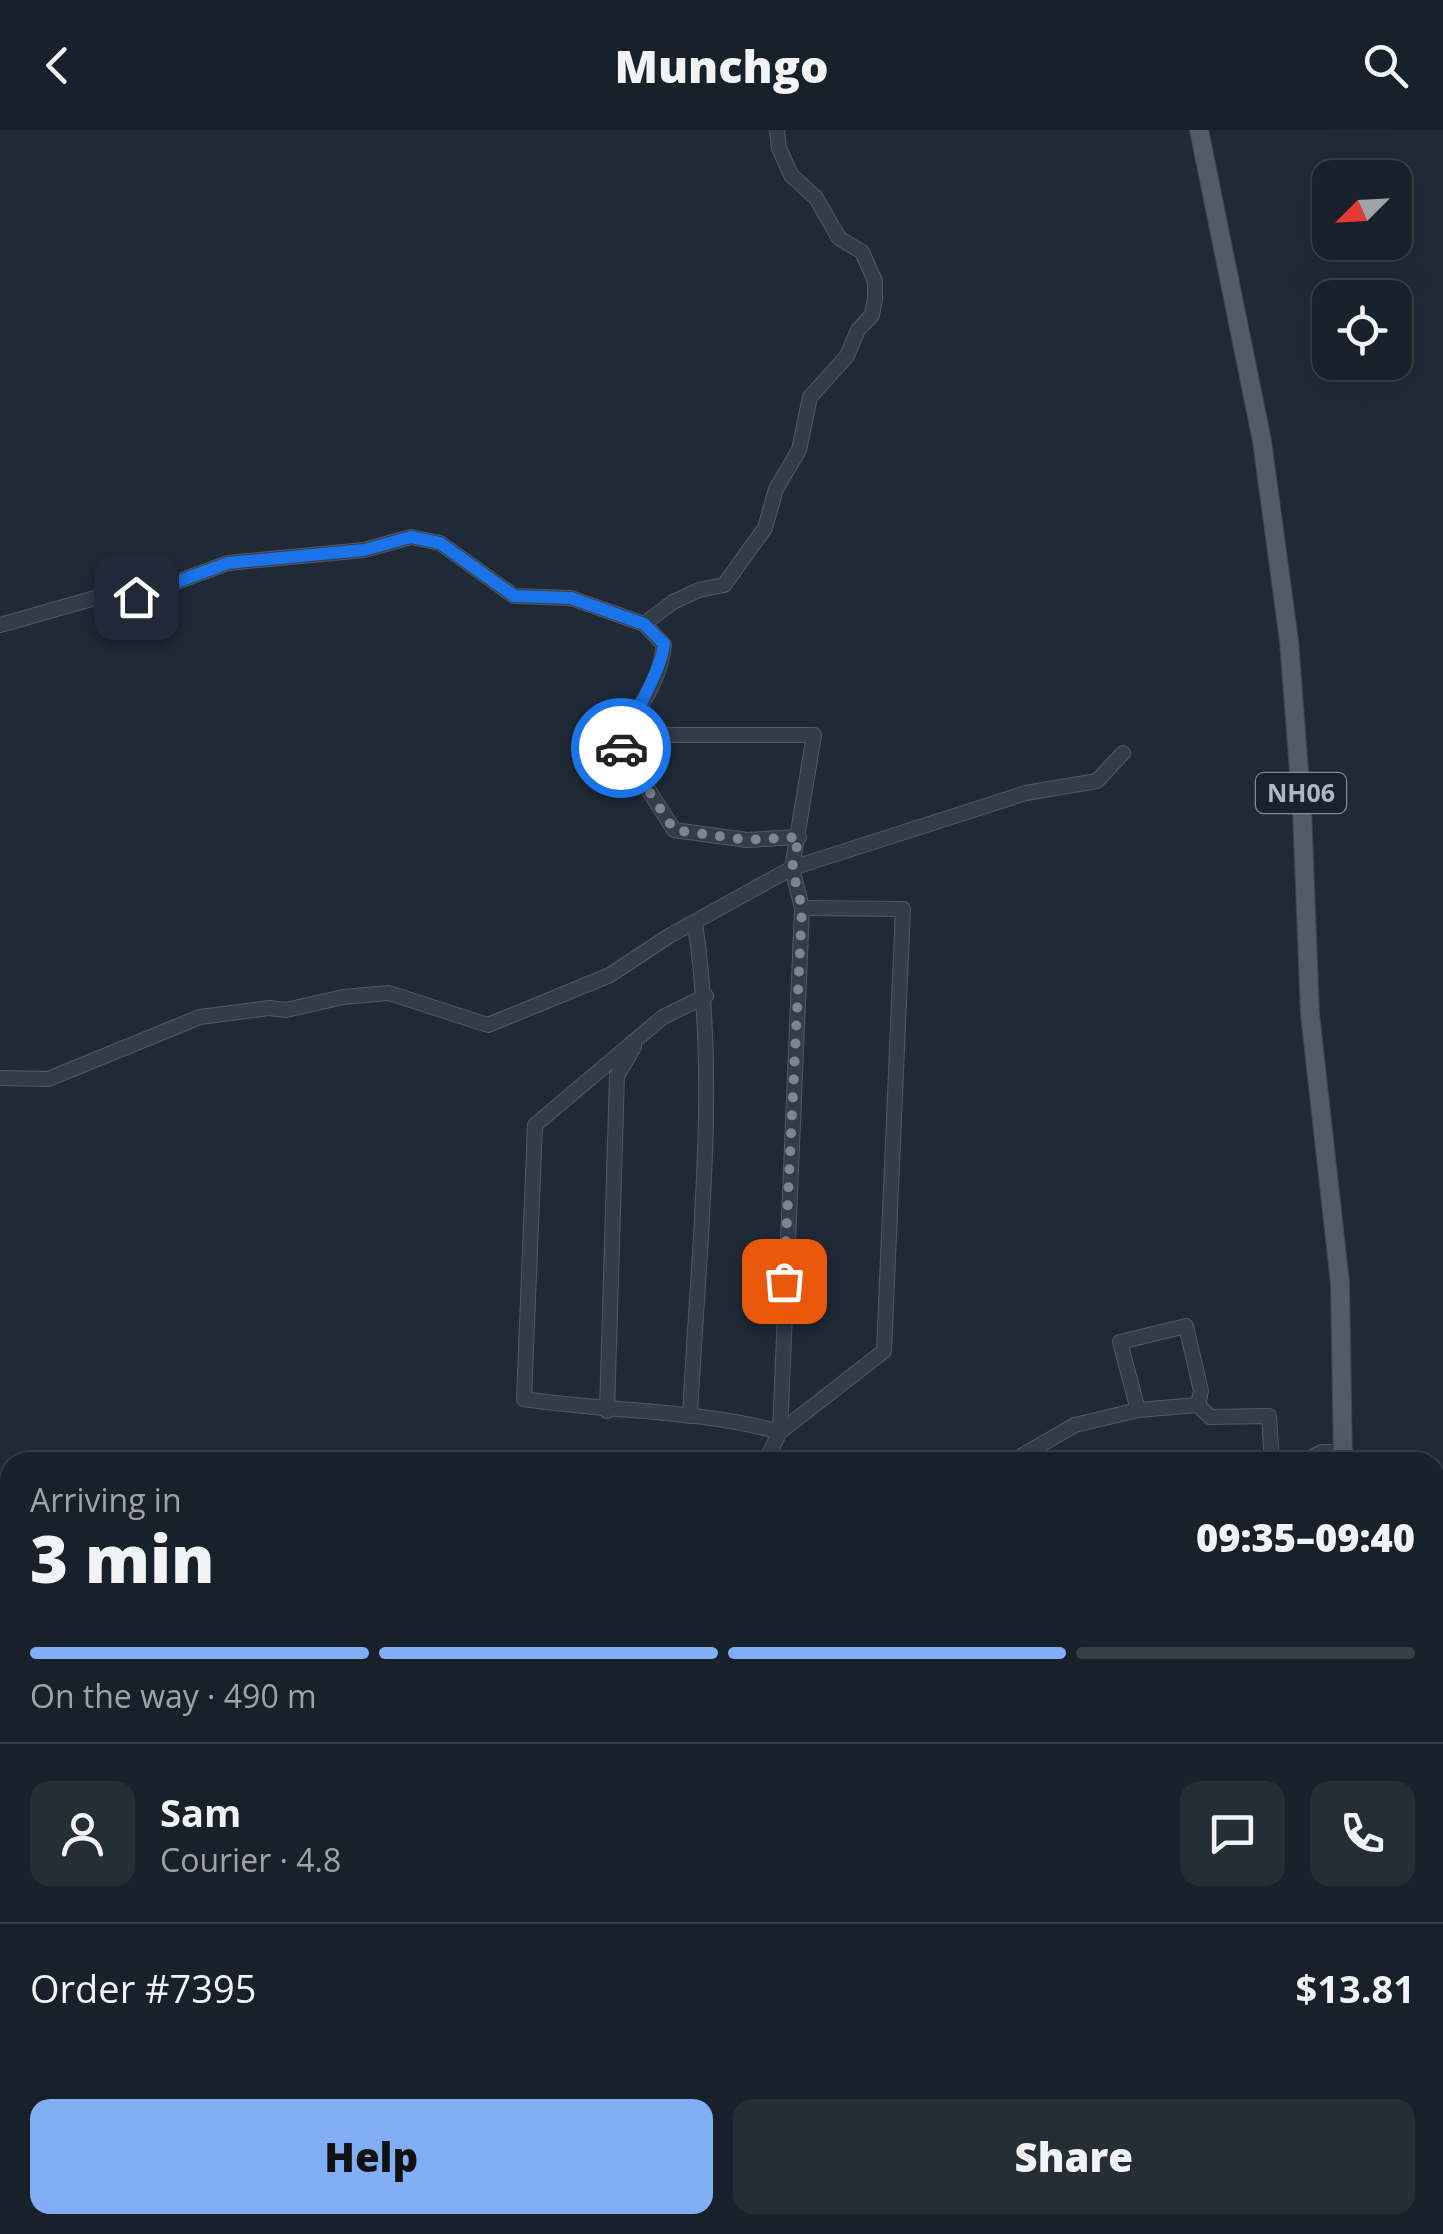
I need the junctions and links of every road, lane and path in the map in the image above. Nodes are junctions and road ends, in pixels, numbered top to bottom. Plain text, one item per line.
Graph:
1 (777, 130) edge
2 (1199, 130) edge
3 (0, 624) edge
4 (644, 624) junction
5 (623, 735) junction
6 (1123, 753) dead end
7 (799, 837) junction
8 (792, 868) junction
9 (802, 908) junction
10 (695, 923) junction
11 (706, 996) junction
12 (639, 1038) junction
13 (0, 1078) edge
14 (1198, 1406) junction
15 (1138, 1410) junction
16 (607, 1411) junction
17 (690, 1416) junction
18 (780, 1432) junction
19 (770, 1452) edge
20 (1029, 1452) edge
21 (1271, 1452) edge
22 (1344, 1452) edge

1 - 4 street
2 - 22 main road, NH06
3 - 4 street
4 - 5 street
5 - 7 street
5 - 7 street
6 - 8 street
7 - 8 street
8 - 9 street
8 - 10 street
9 - 18 street
9 - 18 street
10 - 11 street
10 - 13 street
11 - 12 street
11 - 17 street
12 - 16 street
12 - 16 street
14 - 15 street
14 - 15 street
14 - 21 street
15 - 20 street
16 - 17 street
17 - 18 street
18 - 19 street

